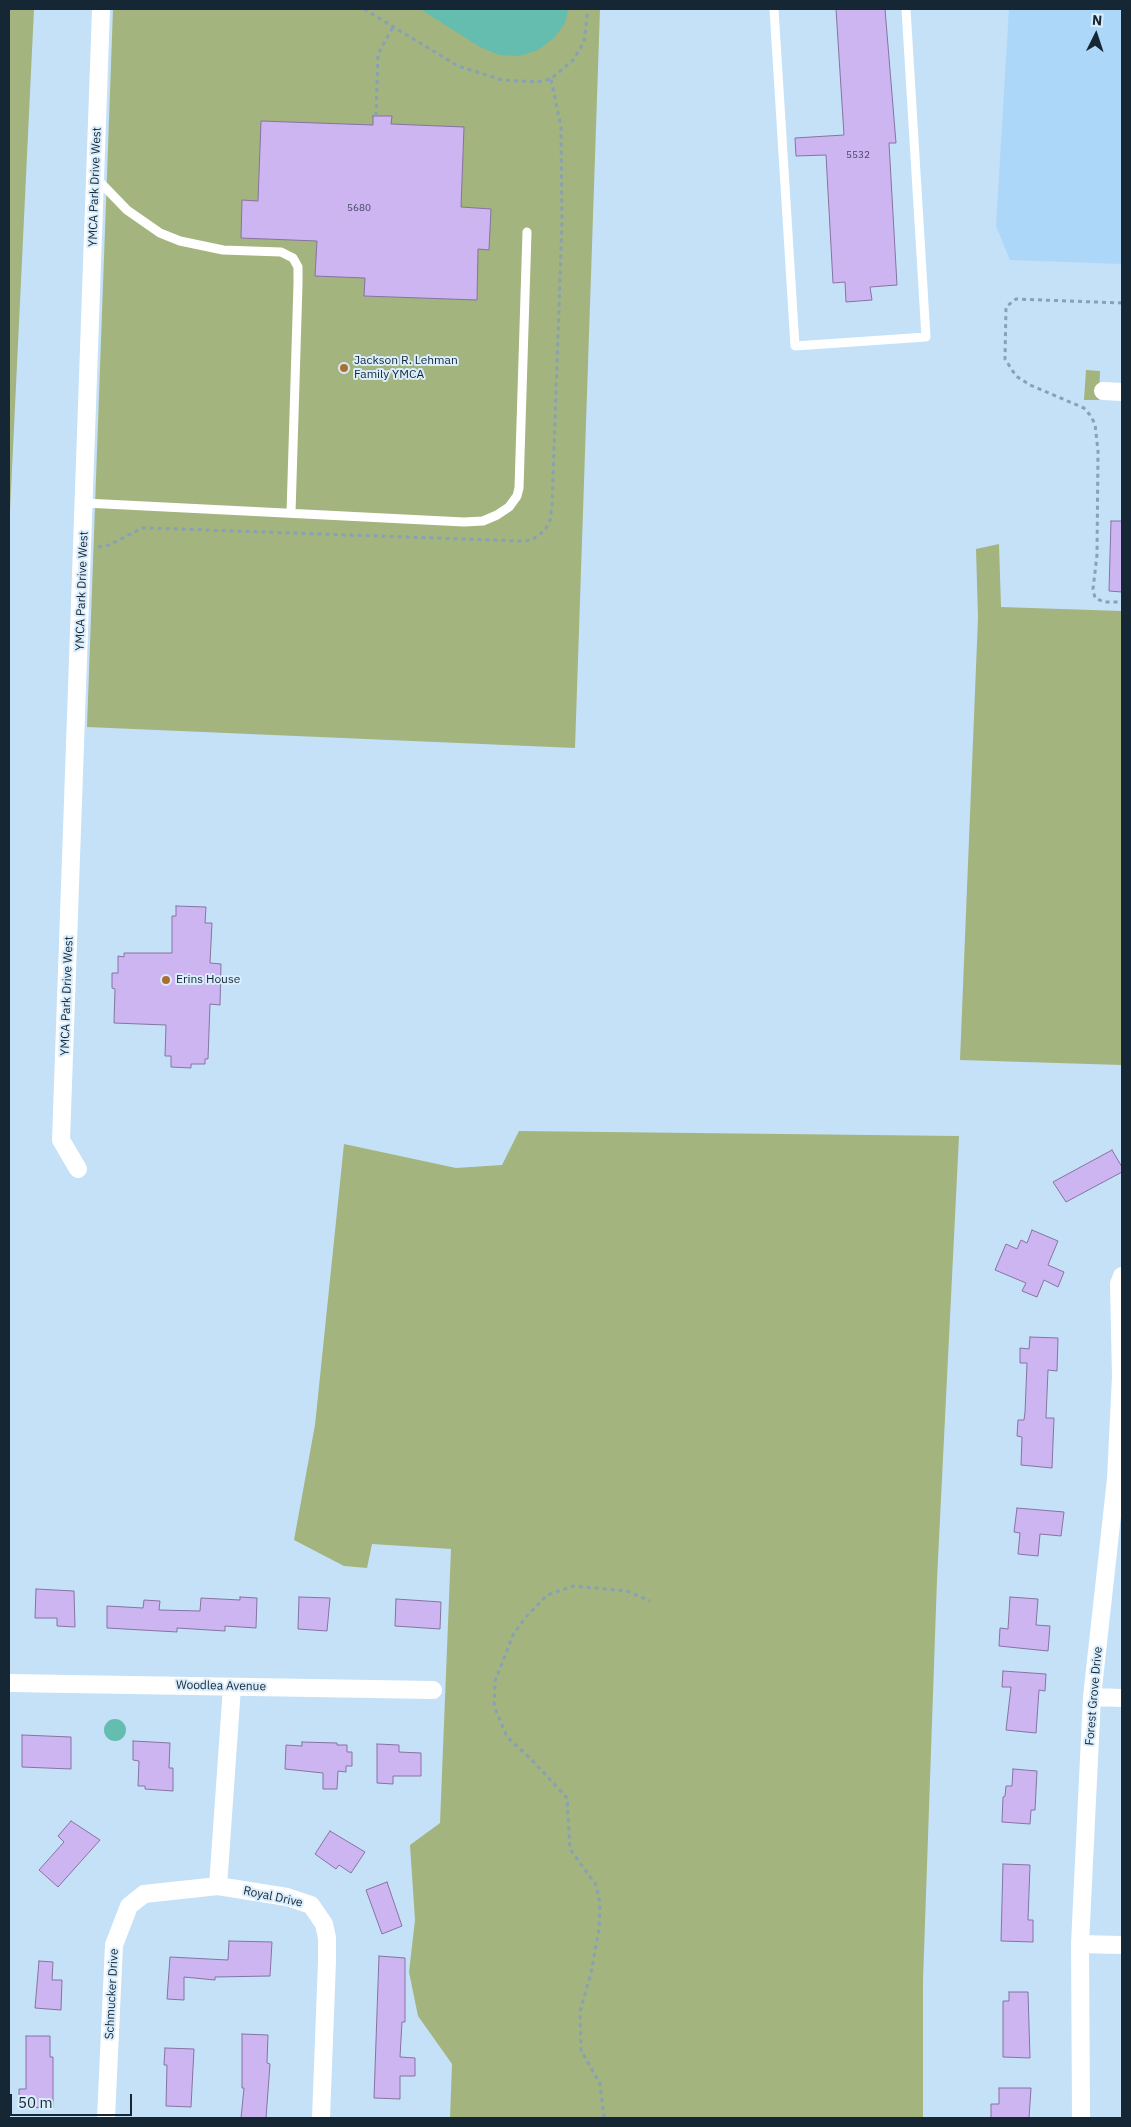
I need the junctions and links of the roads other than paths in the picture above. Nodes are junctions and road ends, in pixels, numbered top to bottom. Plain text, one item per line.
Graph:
1 (101, 9) edge
2 (774, 9) edge
3 (906, 9) edge
4 (95, 178) junction
5 (527, 232) dead end
6 (1103, 391) dead end
7 (1122, 392) edge
8 (85, 503) junction
9 (291, 513) junction
10 (78, 1169) dead end
11 (1122, 1276) edge
12 (9, 1683) edge
13 (232, 1687) junction
14 (433, 1690) dead end
15 (1092, 1697) junction
16 (1122, 1698) edge
17 (218, 1886) junction
18 (1080, 1944) junction
19 (1122, 1945) edge
20 (106, 2118) edge
21 (320, 2118) edge
22 (1081, 2118) edge

1 - 4 street, YMCA Park Drive West
2 - 3 lane
4 - 8 street, YMCA Park Drive West
4 - 9 lane
5 - 9 lane
6 - 7 street
8 - 9 lane
8 - 10 street, YMCA Park Drive West
11 - 15 street, Forest Grove Drive
12 - 13 street, Woodlea Avenue
13 - 14 street, Woodlea Avenue
13 - 17 street
15 - 16 street
15 - 18 street, Forest Grove Drive
17 - 20 street, Schmucker Drive
17 - 21 street, Royal Drive
18 - 19 street
18 - 22 street, Forest Grove Drive

